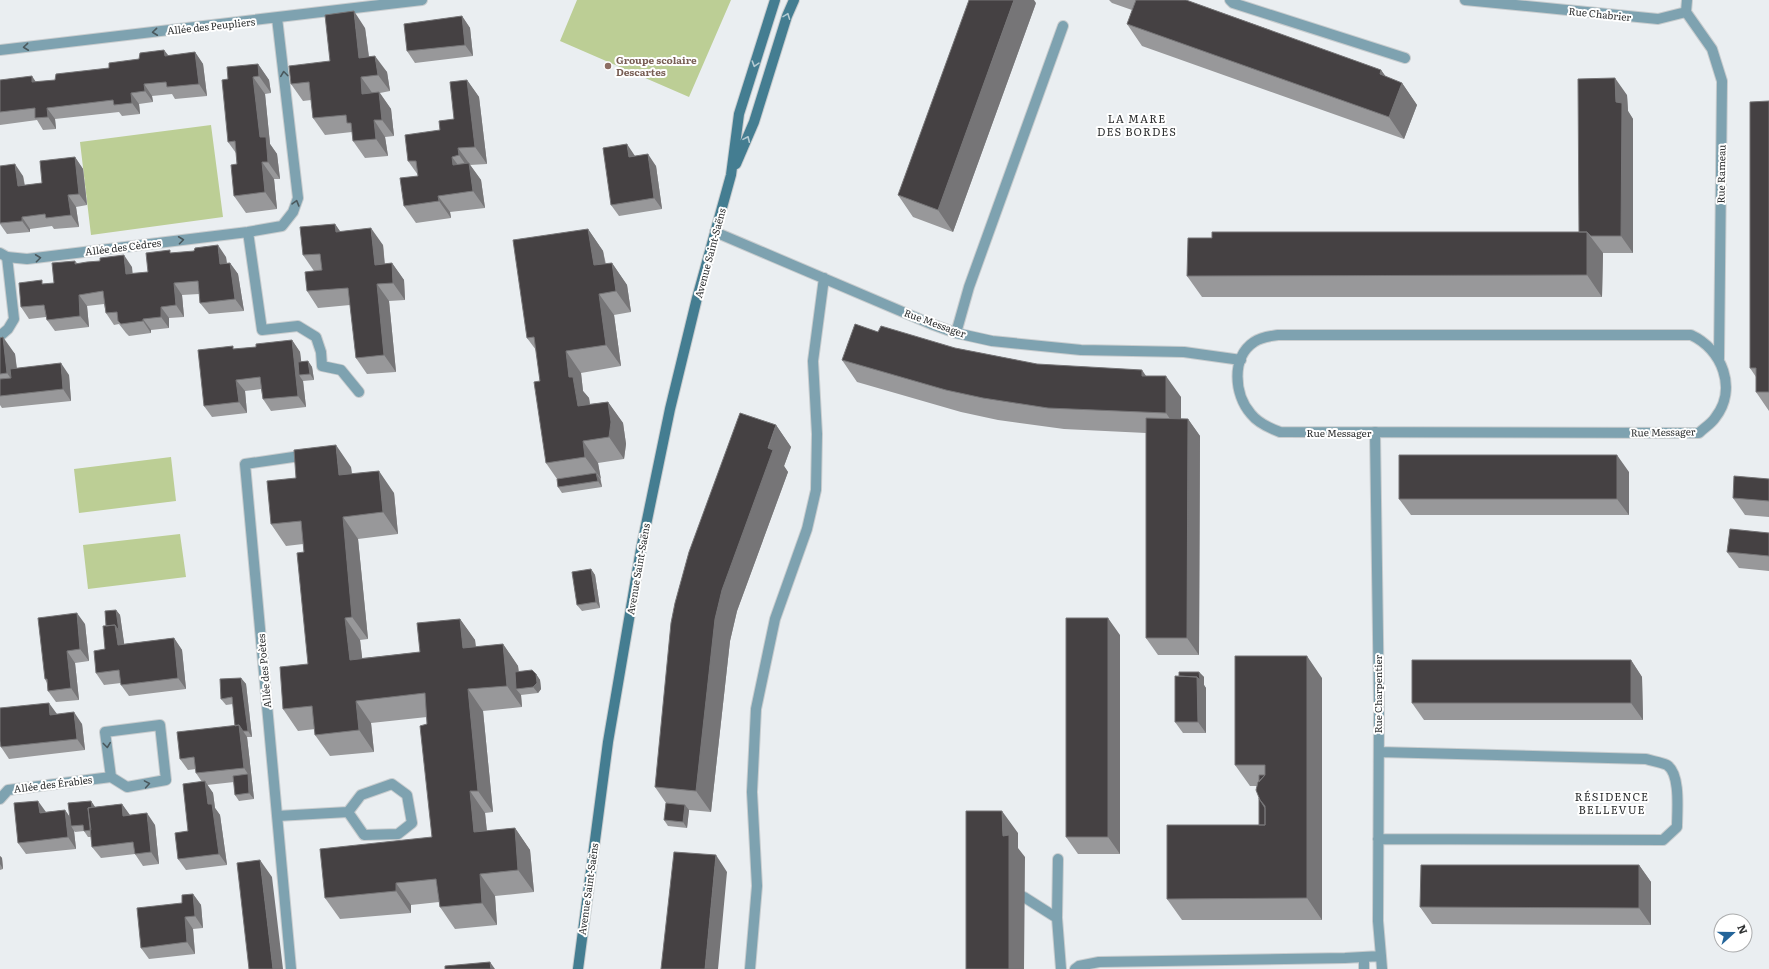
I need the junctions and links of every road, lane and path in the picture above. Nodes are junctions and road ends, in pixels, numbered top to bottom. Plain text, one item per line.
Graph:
1 (422, 0) edge
2 (775, 0) edge
3 (794, 0) edge
4 (1230, 0) edge
5 (1465, 0) edge
6 (1687, 0) edge
7 (1686, 12) junction
8 (277, 18) junction
9 (1063, 26) dead end
10 (0, 50) edge
11 (1405, 58) dead end
12 (731, 175) junction
13 (248, 232) junction
14 (715, 232) junction
15 (4, 255) edge
16 (824, 278) junction
17 (956, 333) junction
18 (0, 336) edge
19 (1719, 359) junction
20 (1241, 360) junction
21 (359, 392) dead end
22 (1375, 432) junction
23 (320, 453) edge
24 (1379, 752) junction
25 (111, 777) junction
26 (0, 799) edge
27 (348, 812) junction
28 (277, 816) junction
29 (1378, 839) junction
30 (1058, 859) dead end
31 (1024, 897) dead end
32 (1057, 918) junction
33 (1381, 956) junction
34 (1364, 957) junction
35 (291, 969) edge
36 (578, 969) edge
37 (750, 969) edge
38 (1061, 969) edge
39 (1075, 969) edge
40 (1364, 969) edge
41 (1382, 969) edge

1 - 8 street, Allée des Peupliers
2 -> 12 street, Avenue Saint-Saëns
12 -> 3 street, Avenue Saint-Saëns
4 - 11 street
5 - 7 street, Rue Chabrier
6 - 7 street
7 - 19 street, Rue Rameau
8 -> 10 street, Allée des Peupliers
13 -> 8 street, Allée des Cèdres
9 - 17 street
12 - 14 street, Avenue Saint-Saëns
15 -> 13 street, Allée des Cèdres
13 - 21 street
14 - 16 street, Rue Messager
14 - 36 street, Avenue Saint-Saëns
15 - 18 street
16 - 17 street, Rue Messager
16 - 37 street
17 - 20 street, Rue Messager
19 - 20 street, Rue Messager
19 - 22 street, Rue Messager
20 - 22 street, Rue Messager
22 - 24 street, Rue Charpentier
23 - 28 street, Allée des Poètes
24 - 29 street, Rue Charpentier
24 - 29 street
25 -> 25 street
25 - 26 street, Allée des Érables
27 - 27 street
27 - 28 street
28 - 35 street, Allée des Poètes
29 - 33 street, Rue Charpentier
30 - 32 street
31 - 32 street
32 - 38 street
33 - 34 street
33 - 41 street, Rue Charpentier
34 - 39 street
34 - 40 street

